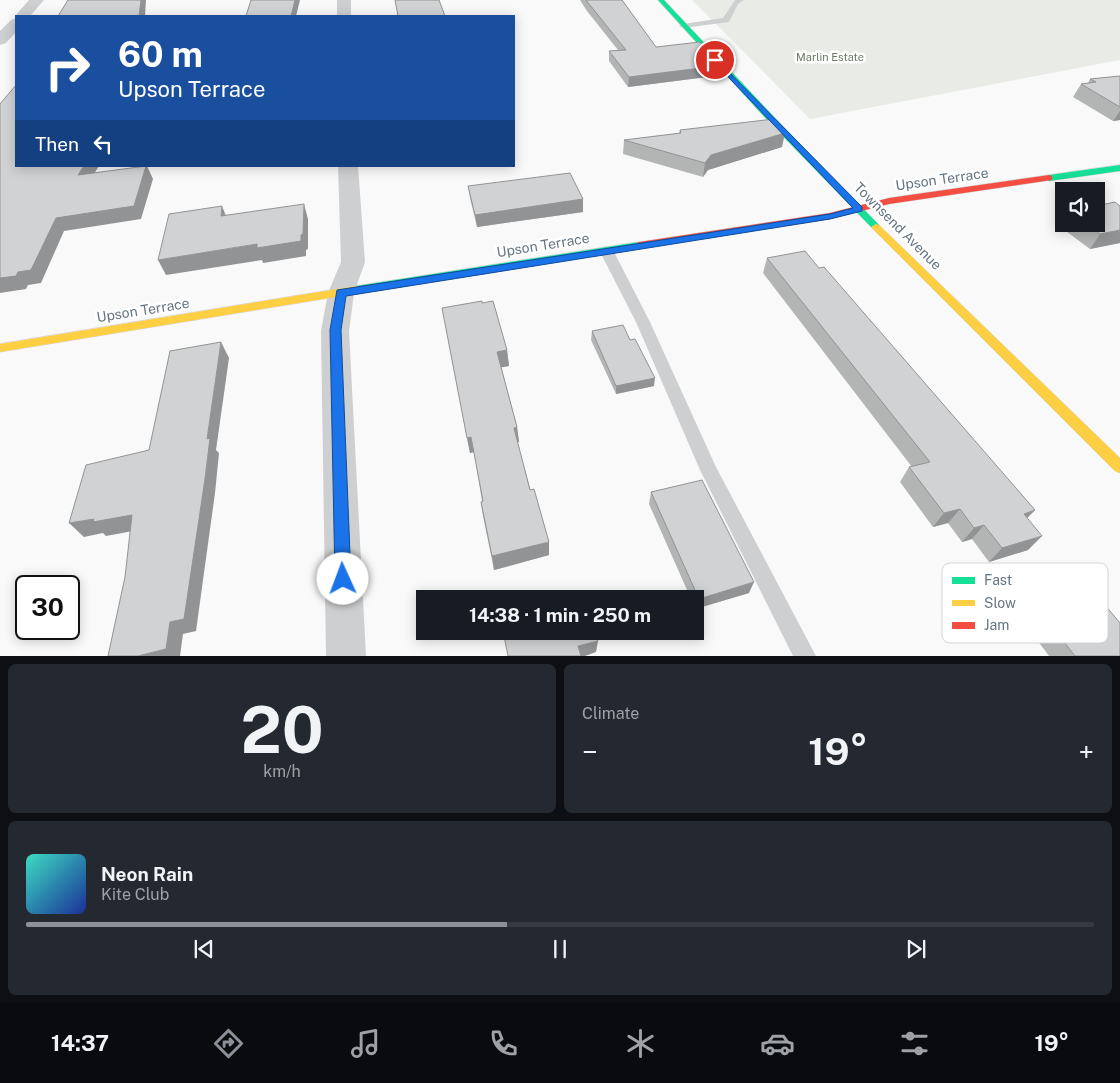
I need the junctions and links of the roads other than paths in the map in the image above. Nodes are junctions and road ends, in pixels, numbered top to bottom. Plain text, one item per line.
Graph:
1 (37, 0) edge
2 (344, 0) edge
3 (661, 0) edge
4 (740, 0) edge
5 (23, 15) edge
6 (344, 15) edge
7 (15, 24) edge
8 (683, 26) junction
9 (0, 40) edge
10 (348, 167) edge
11 (1120, 168) edge
12 (859, 209) junction
13 (606, 250) junction
14 (341, 293) junction
15 (0, 348) edge
16 (1120, 467) edge
17 (346, 656) edge
18 (805, 656) edge

1 - 5 street
2 - 6 street
3 - 8 street, Townsend Avenue
4 - 8 lane
7 - 9 street
8 - 12 street, Townsend Avenue
10 - 14 street
11 - 12 street, Upson Terrace
12 - 13 street, Upson Terrace
12 - 16 street, Townsend Avenue
13 - 14 street, Upson Terrace
13 - 18 lane
14 - 15 street, Upson Terrace
14 - 17 street

